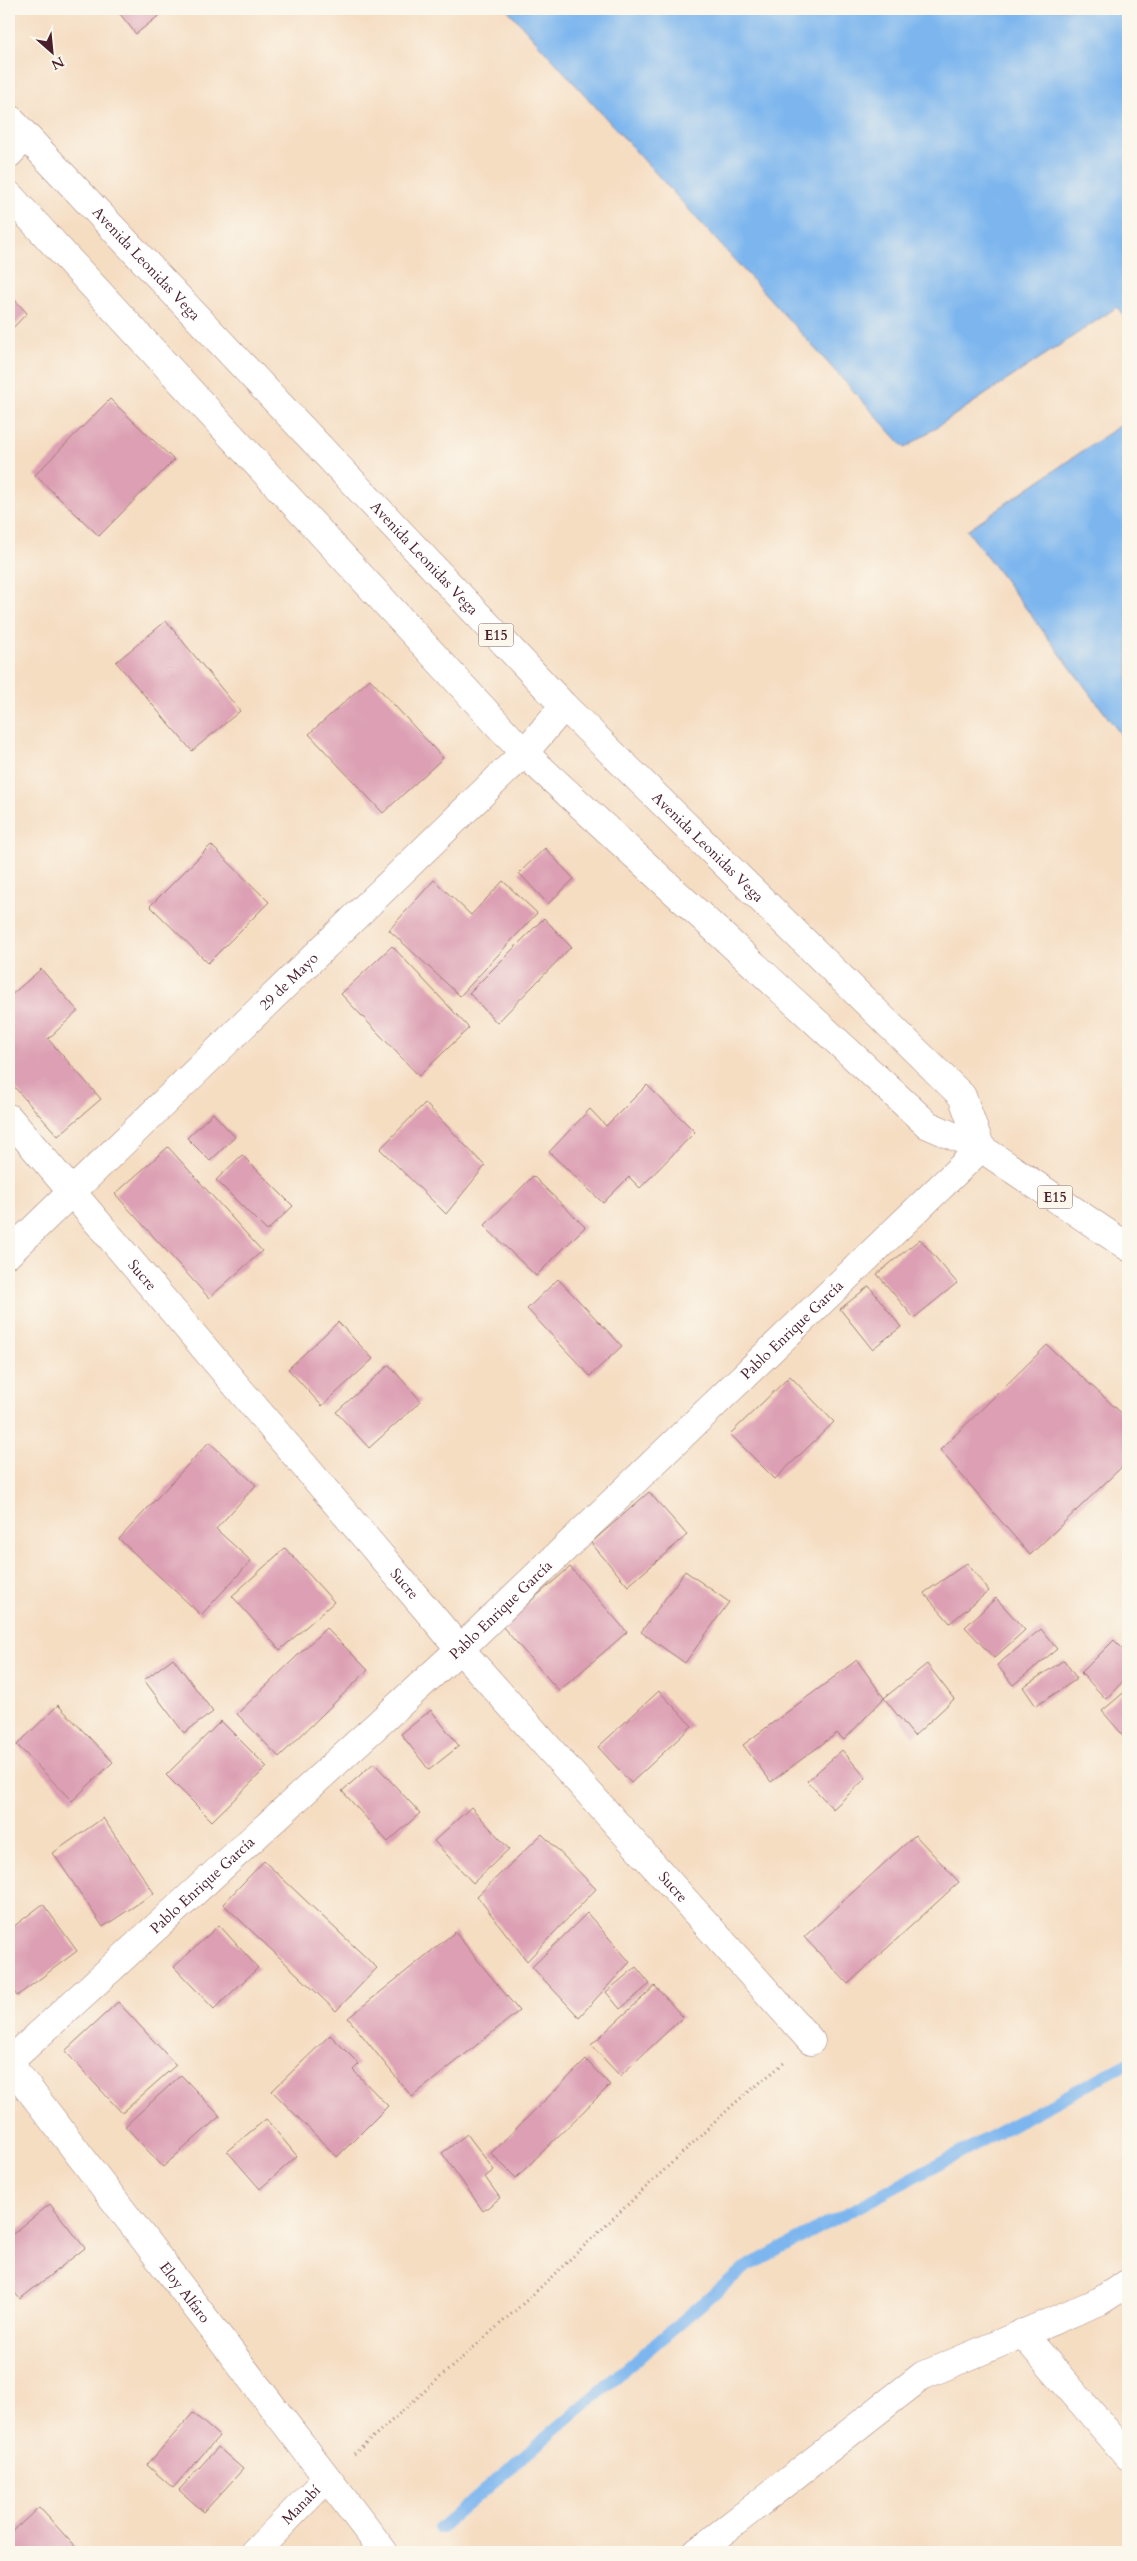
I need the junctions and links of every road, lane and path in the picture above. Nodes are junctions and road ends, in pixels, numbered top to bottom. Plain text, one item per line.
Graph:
1 (14, 136) edge
2 (9, 195) edge
3 (564, 706) junction
4 (524, 753) junction
5 (9, 1118) edge
6 (981, 1148) junction
7 (73, 1191) junction
8 (1128, 1247) edge
9 (9, 1253) edge
10 (460, 1649) junction
11 (811, 2041) joint
12 (9, 2062) edge
13 (1128, 2283) edge
14 (1022, 2333) junction
15 (1128, 2456) edge
16 (327, 2478) junction
17 (255, 2552) edge
18 (384, 2552) edge
19 (697, 2552) edge

1 - 3 main road, Avenida Leonidas Vega / E15
2 - 4 main road, E15
3 - 4 main road, 29 de Mayo
3 - 6 main road, Avenida Leonidas Vega / E15
4 - 6 main road, E15
4 - 7 main road, 29 de Mayo
5 - 7 main road, Sucre
6 - 8 main road, E15
6 - 10 main road, Pablo Enrique García
7 - 9 main road, 29 de Mayo
7 - 10 main road, Sucre
10 - 11 main road, Sucre
10 - 12 main road, Pablo Enrique García
11 - 16 path
12 - 16 main road, Eloy Alfaro
13 - 14 main road
14 - 15 main road
14 - 19 main road
16 - 17 main road, Manabí
16 - 18 main road, Eloy Alfaro

